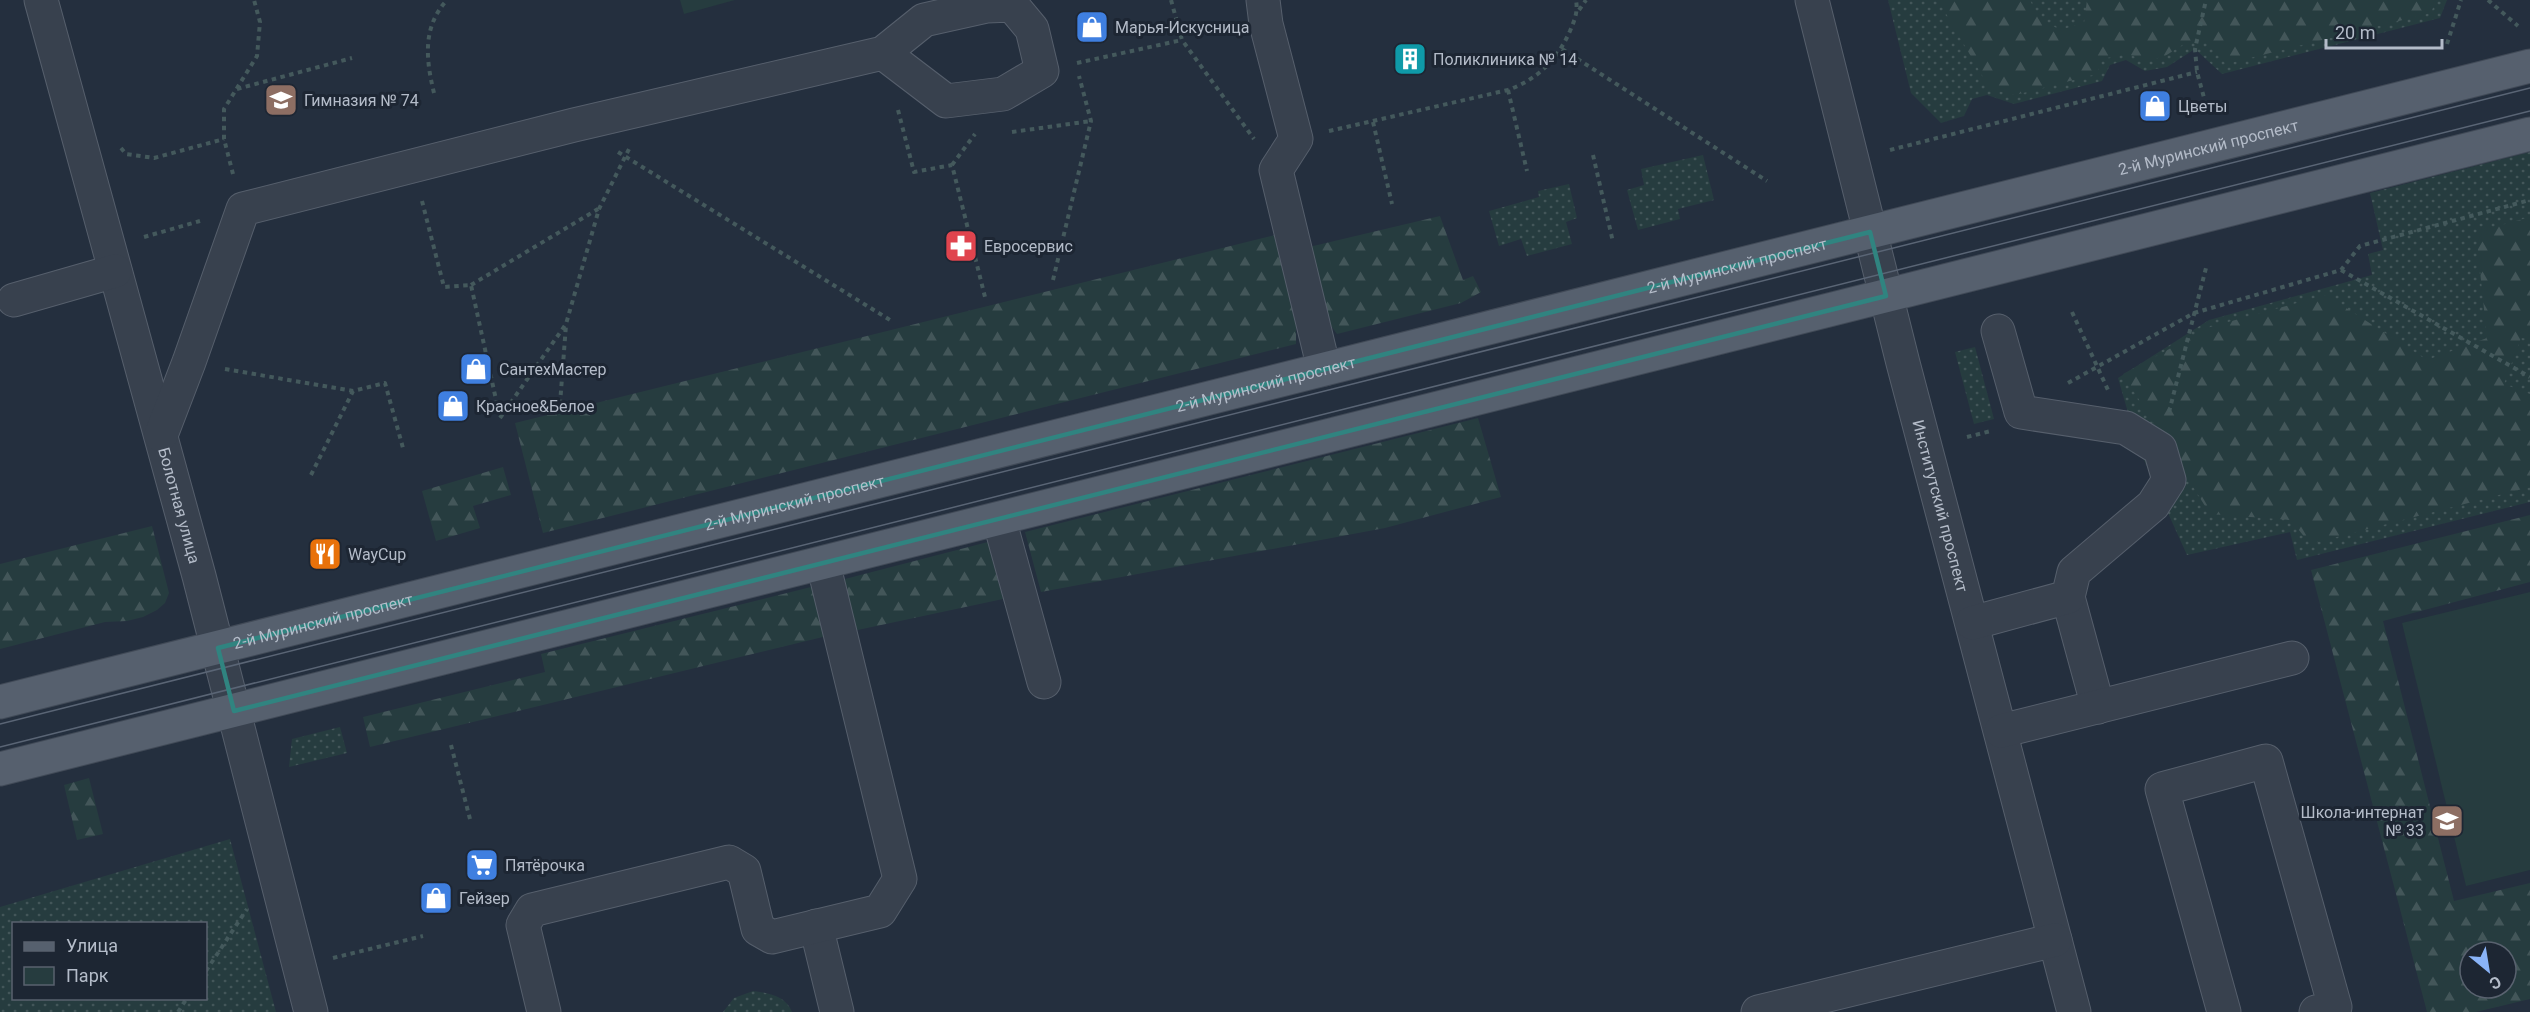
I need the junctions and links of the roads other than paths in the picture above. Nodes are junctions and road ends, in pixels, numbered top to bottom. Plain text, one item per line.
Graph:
1 (40, 0) edge
2 (1263, 0) edge
3 (1812, 0) edge
4 (883, 53) junction
5 (2530, 66) edge
6 (2530, 134) edge
7 (1870, 232) junction
8 (112, 259) junction
9 (1886, 296) junction
10 (14, 300) dead end
11 (1998, 331) dead end
12 (1324, 369) junction
13 (161, 435) junction
14 (999, 519) junction
15 (823, 563) junction
16 (2068, 597) junction
17 (1972, 623) junction
18 (218, 648) junction
19 (2292, 658) dead end
20 (1044, 682) dead end
21 (0, 702) edge
22 (2098, 707) junction
23 (234, 711) junction
24 (2001, 730) junction
25 (0, 769) edge
26 (816, 926) junction
27 (2055, 940) junction
28 (311, 1012) edge
29 (544, 1012) edge
30 (837, 1012) edge
31 (1758, 1012) edge
32 (2074, 1012) edge
33 (2224, 1012) edge
34 (2316, 1012) edge

1 - 8 street, Болотная улица
2 - 12 street
3 - 7 street, Институтский проспект
4 - 4 street
4 - 13 street
5 - 7 main road, 2-й Муринский проспект
6 - 9 main road
7 - 9 street, Институтский проспект
7 - 12 main road, 2-й Муринский проспект
8 - 10 street
8 - 13 street, Болотная улица
9 - 14 main road
9 - 17 street, Институтский проспект
11 - 16 street
12 - 18 main road, 2-й Муринский проспект
13 - 18 street, Болотная улица
14 - 15 main road
14 - 20 street
15 - 23 main road
15 - 26 street
16 - 17 street
16 - 22 street
17 - 24 street, Институтский проспект
18 - 21 main road, 2-й Муринский проспект
18 - 23 street, Болотная улица
19 - 22 street
22 - 24 street
23 - 25 main road
23 - 28 street, Болотная улица
24 - 27 street, Институтский проспект
26 - 29 street
26 - 30 street
27 - 31 street
27 - 32 street, Институтский проспект
33 - 34 street

